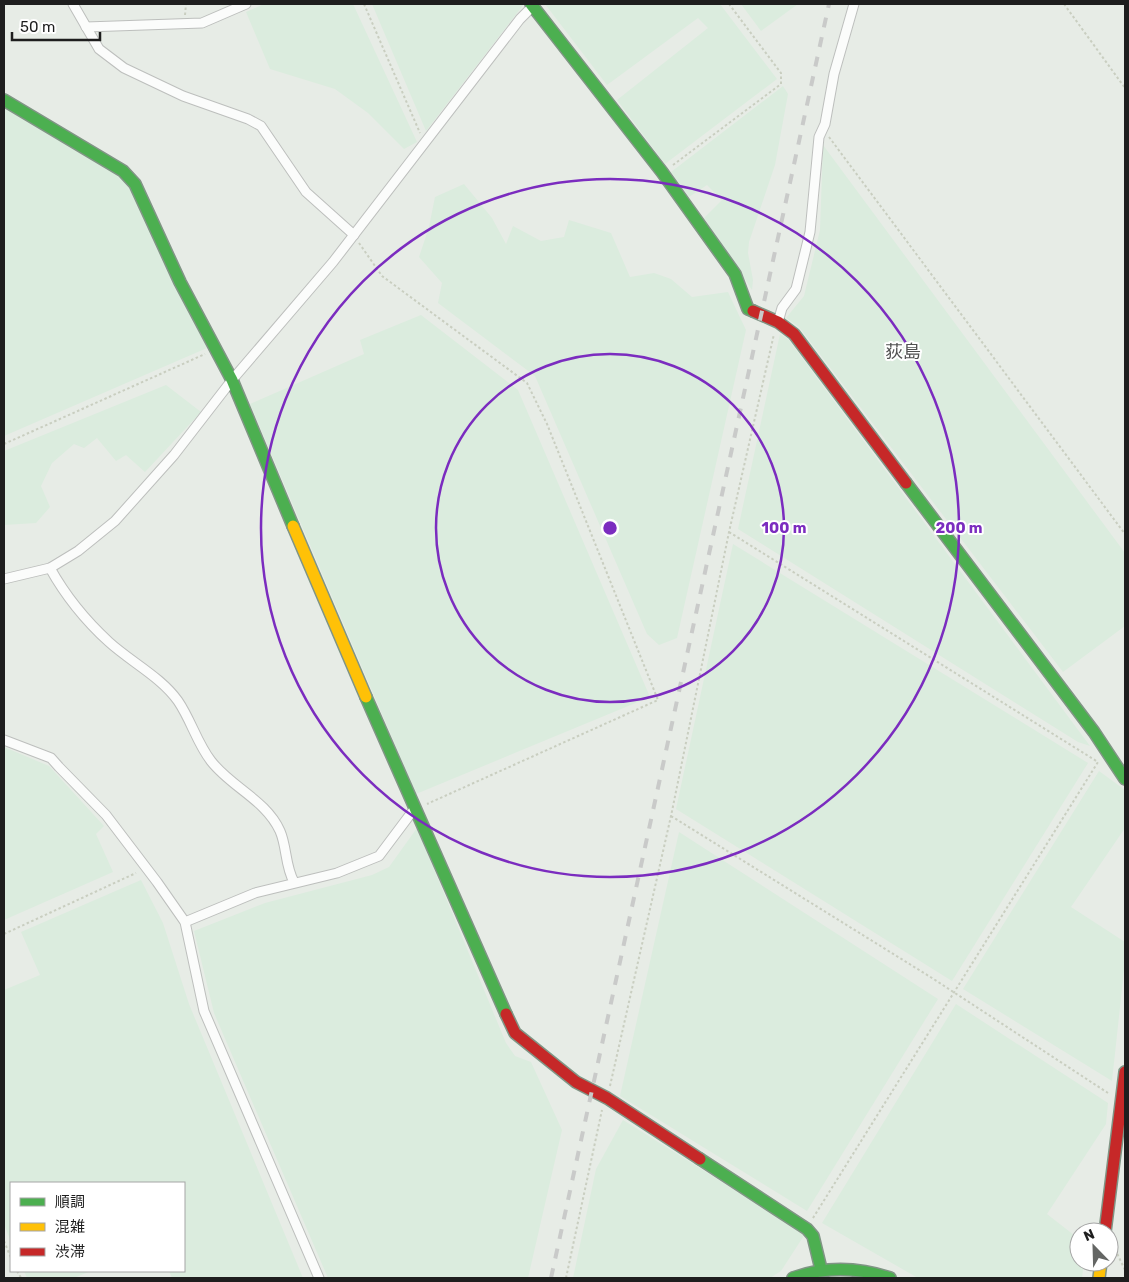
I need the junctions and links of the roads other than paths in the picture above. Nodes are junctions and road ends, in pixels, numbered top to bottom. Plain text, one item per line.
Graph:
1 (73, 4) edge
2 (246, 4) edge
3 (854, 4) edge
4 (532, 5) edge
5 (86, 27) junction
6 (4, 100) edge
7 (354, 235) junction
8 (778, 322) junction
9 (232, 380) junction
10 (50, 568) junction
11 (4, 578) edge
12 (4, 740) edge
13 (1125, 778) edge
14 (415, 808) junction
15 (294, 882) junction
16 (185, 922) junction
17 (1125, 1072) edge
18 (1106, 1222) edge
19 (821, 1269) junction
20 (319, 1278) edge
21 (794, 1278) edge
22 (890, 1278) edge

1 - 5 street
2 - 5 street
3 - 8 street
4 - 7 street
4 - 8 main road
5 - 7 street
6 - 9 main road
7 - 9 street
8 - 13 main road
9 - 10 street
9 - 14 main road
10 - 11 street
10 - 15 street
12 - 16 street
14 - 15 street
14 - 19 main road
15 - 16 street
16 - 20 street
17 - 18 main road
19 - 21 main road
19 - 22 main road

